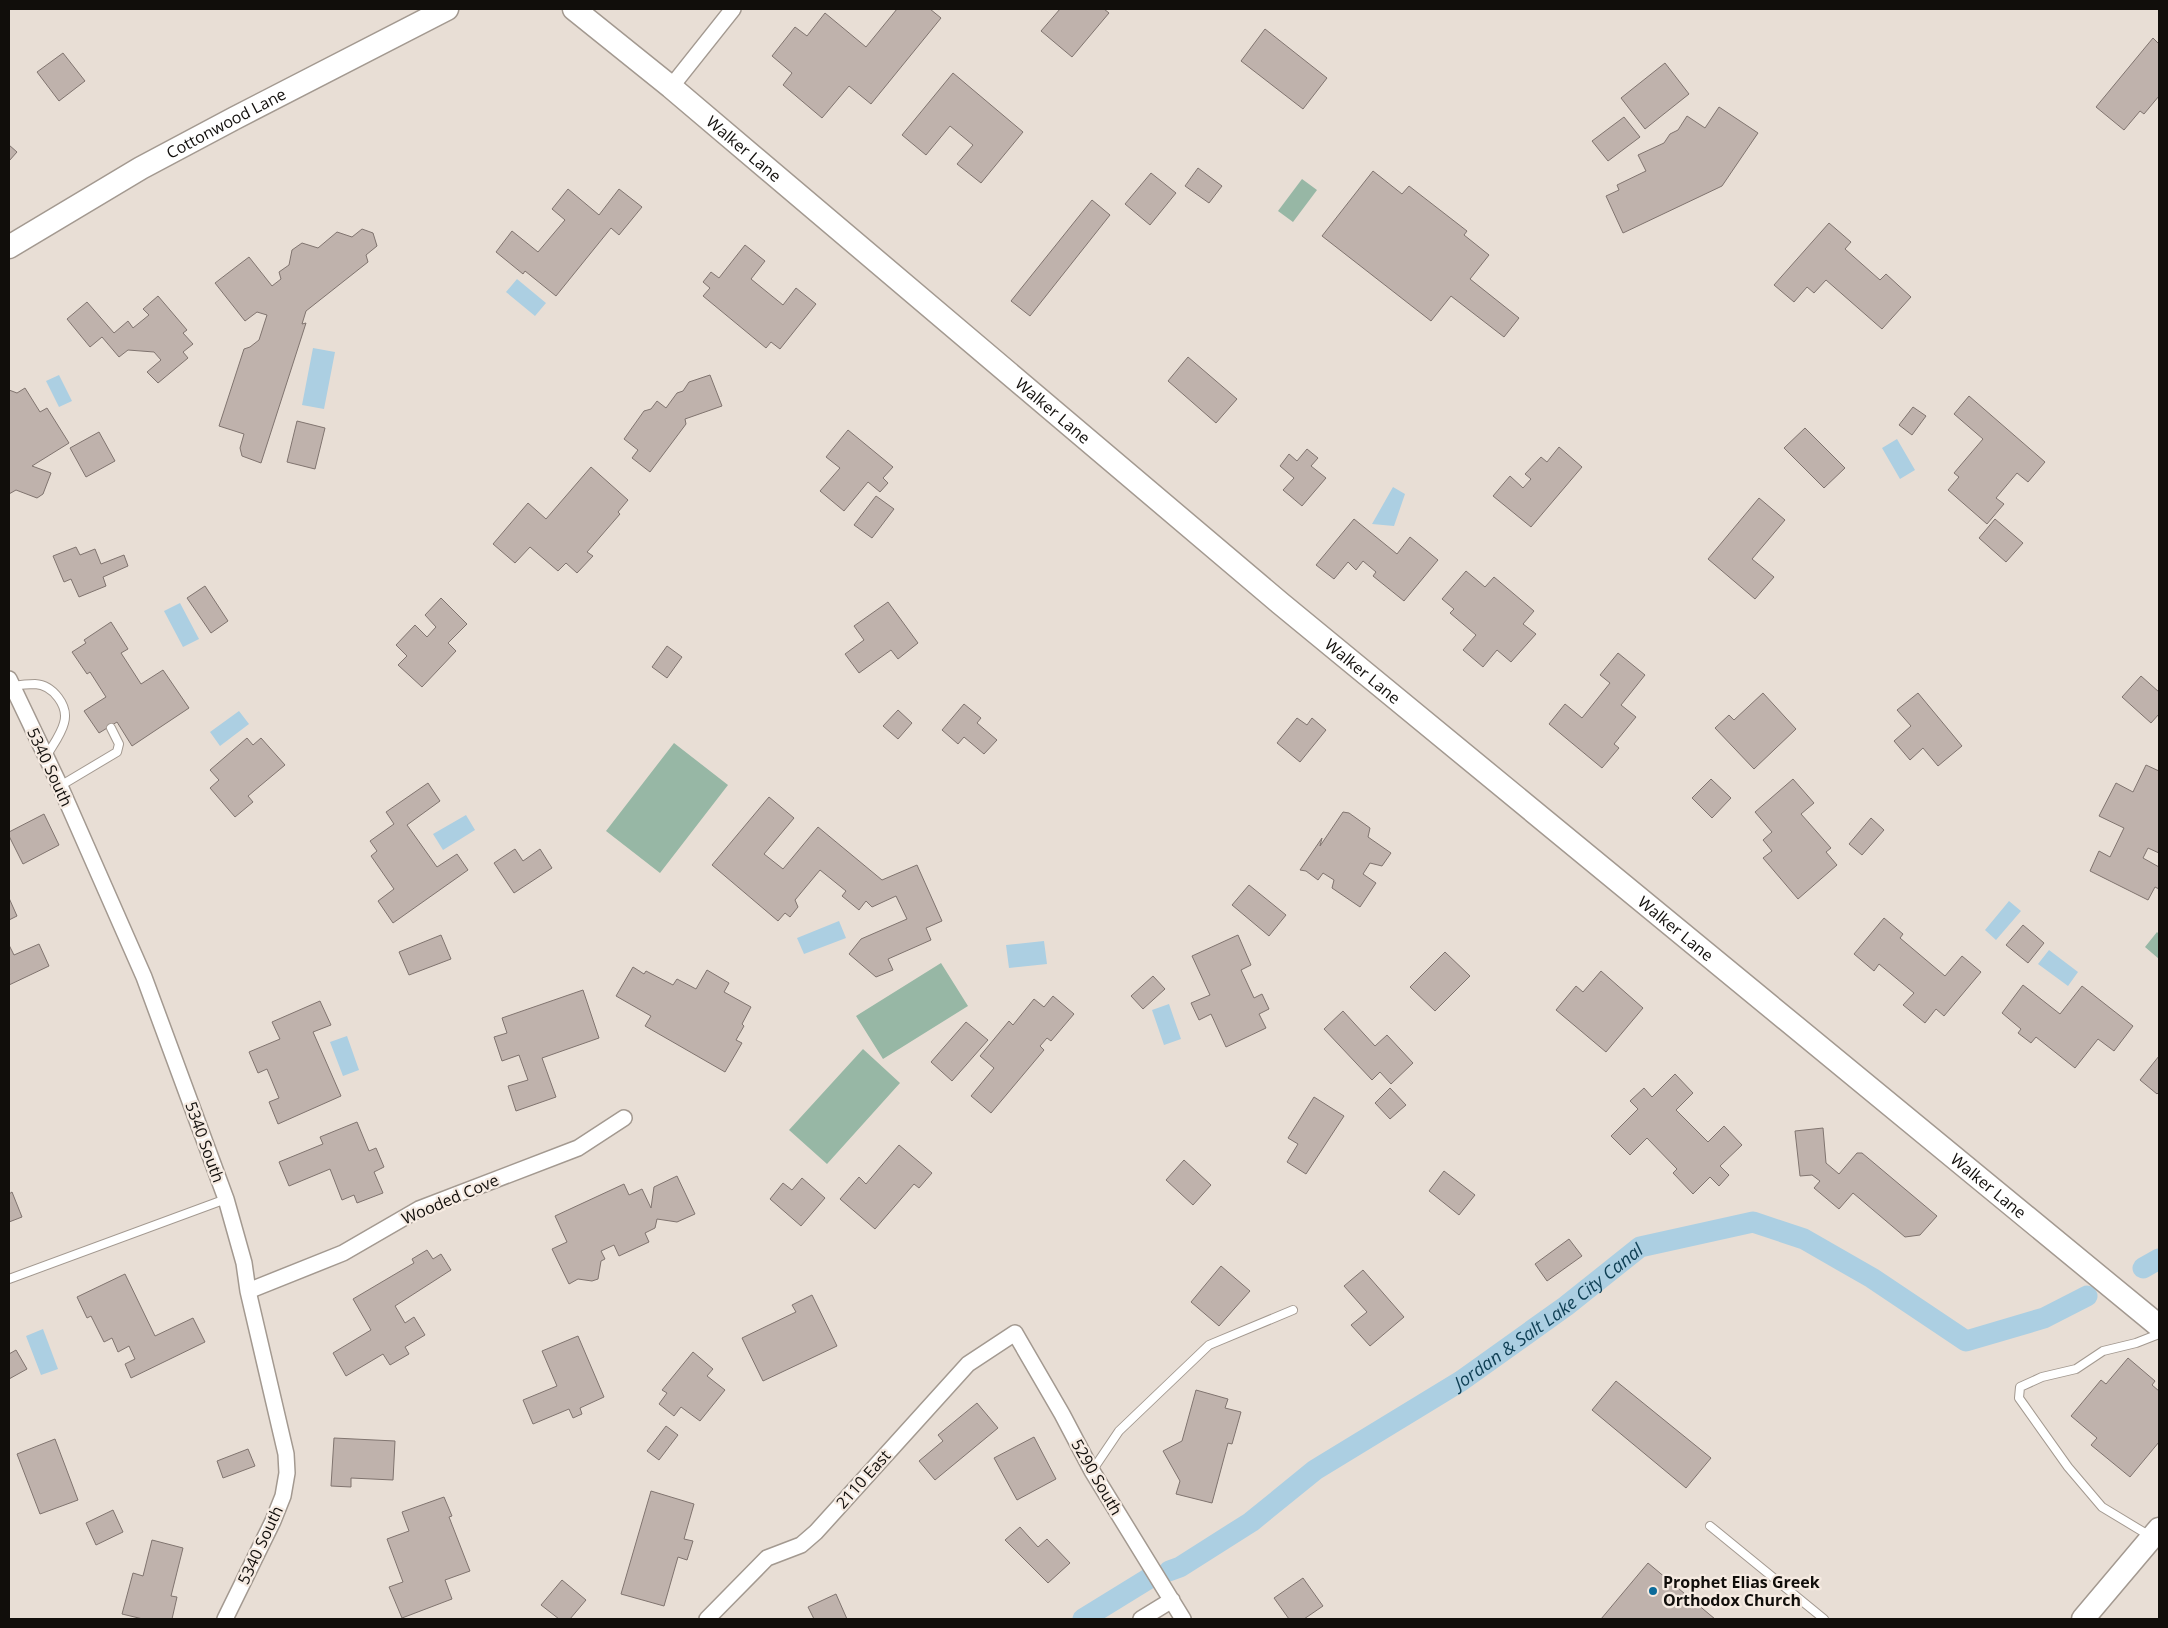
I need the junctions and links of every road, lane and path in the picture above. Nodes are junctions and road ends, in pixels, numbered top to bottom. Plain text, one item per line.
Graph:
1 (447, 9) edge
2 (574, 9) edge
3 (733, 9) edge
4 (671, 88) junction
5 (9, 247) edge
6 (10, 682) edge
7 (111, 728) dead end
8 (46, 757) junction
9 (60, 786) junction
10 (624, 1118) dead end
11 (226, 1199) junction
12 (9, 1279) edge
13 (248, 1291) junction
14 (1293, 1310) dead end
15 (2159, 1326) edge
16 (1015, 1333) joint
17 (2159, 1334) edge
18 (1092, 1471) junction
19 (1710, 1526) dead end
20 (2156, 1533) edge
21 (1172, 1600) junction
22 (225, 1619) edge
23 (707, 1619) edge
24 (1141, 1619) edge
25 (1183, 1619) edge
26 (1824, 1619) edge
27 (2083, 1619) edge

1 - 5 street, Cottonwood Lane
2 - 4 street, Walker Lane
3 - 4 street
4 - 15 street, Walker Lane
6 - 8 street, 5340 South
6 - 8 lane
7 - 9 lane
8 - 9 street, 5340 South
9 - 11 street, 5340 South
10 - 13 street, Wooded Cove
11 - 12 lane
11 - 13 street, 5340 South
13 - 22 street, 5340 South
14 - 18 lane
16 - 18 street, 5290 South
16 - 23 street, 2110 East
17 - 20 lane
18 - 21 street, 5290 South
19 - 26 lane
20 - 27 street
21 - 24 street
21 - 25 street, 5290 South

